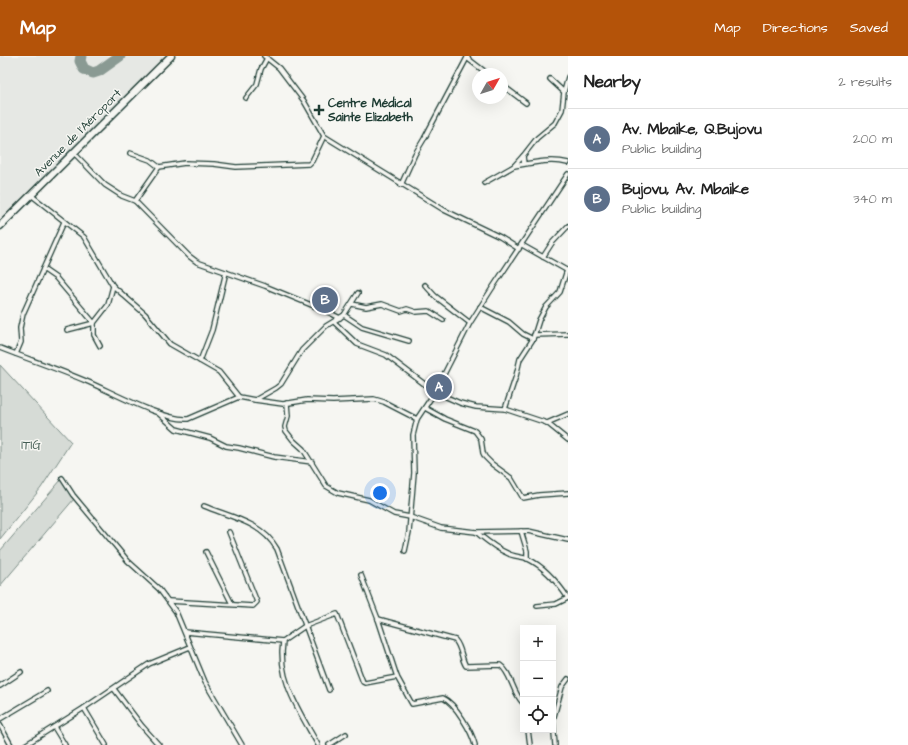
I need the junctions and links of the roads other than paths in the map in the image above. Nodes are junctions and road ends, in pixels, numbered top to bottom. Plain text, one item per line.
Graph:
1 (171, 56) edge
2 (266, 57) edge
3 (468, 57) edge
4 (481, 68) edge
5 (568, 77) edge
6 (550, 79) dead end
7 (508, 90) edge
8 (564, 92) junction
9 (246, 98) dead end
10 (526, 103) dead end
11 (324, 136) junction
12 (74, 153) junction
13 (130, 153) dead end
14 (523, 156) junction
15 (568, 163) edge
16 (524, 164) junction
17 (514, 166) junction
18 (159, 167) junction
19 (568, 174) edge
20 (484, 183) dead end
21 (402, 185) junction
22 (31, 195) junction
23 (135, 201) junction
24 (64, 222) junction
25 (0, 226) edge
26 (568, 226) edge
27 (522, 245) junction
28 (519, 249) junction
29 (543, 257) junction
30 (43, 268) junction
31 (568, 270) edge
32 (226, 272) junction
33 (425, 285) dead end
34 (113, 286) junction
35 (358, 294) dead end
36 (352, 304) junction
37 (480, 307) junction
38 (342, 317) junction
39 (443, 320) dead end
40 (334, 322) junction
41 (94, 323) junction
42 (470, 324) junction
43 (67, 330) dead end
44 (568, 334) edge
45 (534, 337) junction
46 (409, 341) dead end
47 (100, 346) dead end
48 (0, 348) edge
49 (16, 354) junction
50 (200, 361) junction
51 (435, 392) junction
52 (239, 397) junction
53 (255, 400) junction
54 (287, 403) junction
55 (425, 408) junction
56 (505, 409) junction
57 (157, 412) junction
58 (568, 414) edge
59 (417, 419) junction
60 (547, 423) junction
61 (568, 440) edge
62 (312, 462) junction
63 (62, 478) dead end
64 (568, 493) edge
65 (204, 506) dead end
66 (410, 518) junction
67 (521, 531) junction
68 (229, 532) dead end
69 (476, 532) junction
70 (568, 540) edge
71 (406, 551) dead end
72 (206, 552) dead end
73 (527, 559) junction
74 (361, 575) dead end
75 (568, 598) edge
76 (169, 601) junction
77 (232, 604) junction
78 (537, 606) dead end
79 (378, 618) junction
80 (305, 626) junction
81 (185, 632) junction
82 (284, 641) junction
83 (190, 647) junction
84 (21, 672) dead end
85 (397, 677) junction
86 (568, 679) edge
87 (0, 686) edge
88 (114, 689) junction
89 (329, 690) dead end
90 (47, 691) dead end
91 (520, 699) edge
92 (84, 708) junction
93 (556, 709) edge
94 (0, 719) edge
95 (0, 725) edge
96 (54, 727) junction
97 (528, 733) edge
98 (554, 733) edge
99 (346, 734) dead end
100 (11, 745) edge
101 (25, 745) edge
102 (65, 745) edge
103 (106, 745) edge
104 (159, 745) edge
105 (242, 745) edge
106 (318, 745) edge
107 (329, 745) edge
108 (475, 745) edge
109 (530, 745) edge
110 (555, 745) edge

1 - 12 highway, Avenue de l'Aéroport
2 - 9 street
2 - 11 street
3 - 4 street
3 - 21 street
5 - 8 street
6 - 8 street
7 - 10 street
8 - 14 street
11 - 18 street
11 - 21 street
12 - 22 highway, Avenue de l'Aéroport
12 - 23 street
13 - 18 street
14 - 16 street
14 - 17 street
15 - 16 street
16 - 17 street
17 - 20 street
18 - 23 street
19 - 27 street
21 - 28 street
22 - 24 street
22 - 25 highway, Avenue de l'Aéroport
23 - 32 street
24 - 30 street
24 - 34 street
26 - 29 street
27 - 28 street
27 - 29 street
28 - 37 street
29 - 31 street
30 - 41 street
30 - 49 street
31 - 45 street
32 - 38 street
32 - 50 street
33 - 42 street
34 - 41 street
34 - 50 street
35 - 36 street
36 - 38 street
36 - 39 street
37 - 42 street
37 - 45 street
38 - 40 street
38 - 46 street
40 - 51 street
40 - 53 street
41 - 43 street
41 - 47 street
42 - 51 street
44 - 45 street
45 - 56 street
48 - 49 street
49 - 57 street
50 - 52 street
51 - 55 street
51 - 56 street
52 - 53 street
52 - 57 street
53 - 54 street
54 - 59 street
54 - 62 street
55 - 59 street
55 - 64 street
56 - 60 street
57 - 62 street
58 - 60 street
59 - 66 street
60 - 61 street
62 - 66 street
63 - 76 street
65 - 80 street
66 - 69 street
66 - 71 street
67 - 69 street
67 - 70 street
67 - 73 street
68 - 77 street
69 - 73 street
72 - 77 street
73 - 75 street
74 - 79 street
75 - 78 street
76 - 77 street
76 - 81 street
79 - 85 street
79 - 91 street
80 - 82 street
80 - 85 street
80 - 89 street
81 - 82 street
81 - 83 street
82 - 106 street
83 - 88 street
83 - 105 street
84 - 87 street
85 - 108 street
86 - 93 street
88 - 92 street
88 - 104 street
90 - 94 street
92 - 96 street
92 - 103 street
95 - 100 street
96 - 101 street
96 - 102 street
97 - 109 street
98 - 110 street
99 - 107 street

